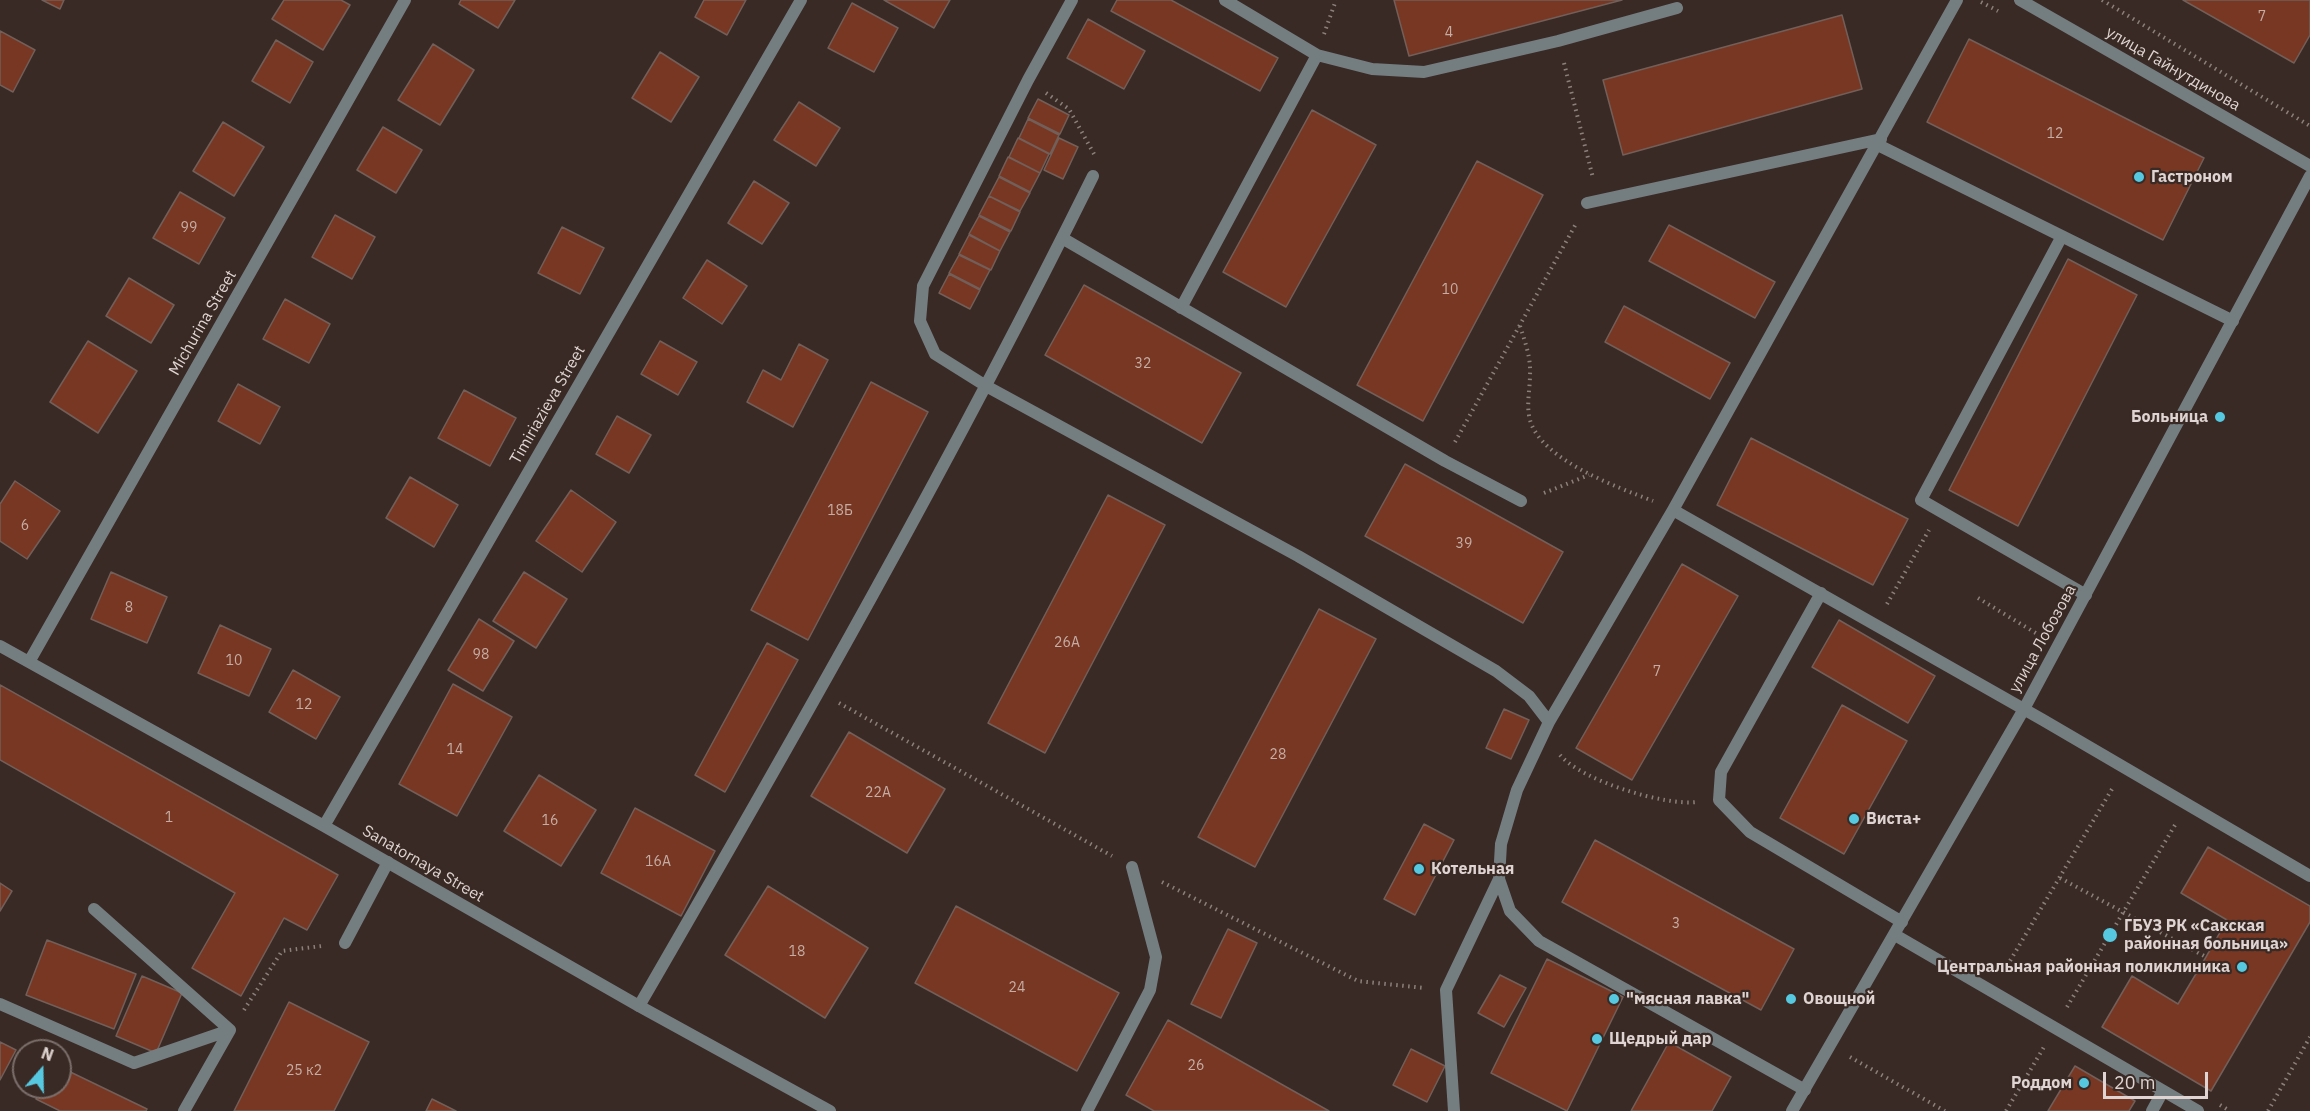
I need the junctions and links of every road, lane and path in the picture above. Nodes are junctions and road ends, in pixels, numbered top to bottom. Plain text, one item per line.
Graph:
1 (405, 0) edge
2 (801, 0) edge
3 (1072, 0) edge
4 (1225, 0) edge
5 (1336, 0) edge
6 (1957, 0) edge
7 (2020, 0) edge
8 (2102, 0) edge
9 (1677, 8) dead end
10 (1558, 41) junction
11 (1317, 55) junction
12 (1028, 80) junction
13 (2310, 126) edge
14 (1879, 142) junction
15 (2310, 166) edge
16 (1093, 176) joint
17 (2310, 176) edge
18 (1587, 203) junction
19 (2062, 236) junction
20 (1062, 238) junction
21 (1181, 308) junction
22 (2233, 321) junction
23 (1520, 325) junction
24 (986, 386) junction
25 (1445, 461) junction
26 (1589, 476) junction
27 (1521, 501) joint
28 (1673, 510) junction
29 (1940, 512) junction
30 (1821, 593) junction
31 (2086, 595) junction
32 (1978, 598) dead end
33 (1875, 624) junction
34 (0, 646) edge
35 (2058, 646) junction
36 (29, 662) junction
37 (820, 692) junction
38 (2024, 709) junction
39 (1549, 722) junction
40 (2125, 768) junction
41 (1719, 800) junction
42 (2187, 804) junction
43 (324, 826) junction
44 (388, 862) junction
45 (1132, 867) junction
46 (2310, 876) edge
47 (2060, 878) junction
48 (1499, 879) junction
49 (94, 909) dead end
50 (2124, 911) junction
51 (1902, 922) junction
52 (1895, 935) junction
53 (345, 943) joint
54 (2206, 957) dead end
55 (1446, 990) junction
56 (1992, 992) junction
57 (0, 1005) edge
58 (639, 1006) junction
59 (2055, 1028) junction
60 (231, 1030) junction
61 (2310, 1037) edge
62 (1831, 1046) junction
63 (1805, 1090) junction
64 (2163, 1091) junction
65 (827, 1110) edge
66 (184, 1111) edge
67 (1087, 1111) edge
68 (1454, 1111) edge
69 (1792, 1111) edge
70 (1945, 1111) edge
71 (2006, 1111) edge
72 (2152, 1111) edge
73 (2198, 1111) edge
74 (2268, 1111) edge

1 - 36 street, Michurina Street
2 - 43 street, Timiriazieva Street
3 - 12 street
4 - 11 street
5 - 11 path
6 - 14 street
7 - 15 street, улица Гайнутдинова
8 - 13 path
9 - 10 street
10 - 11 street
10 - 18 path
11 - 21 street
12 - 16 path
12 - 24 street
14 - 18 street
14 - 19 street
14 - 28 street
16 - 20 street
17 - 22 street, улица Лобозова
18 - 23 path
19 - 22 street
19 - 29 street
20 - 21 street
20 - 24 street
21 - 25 street
22 - 31 street, улица Лобозова
23 - 25 path
23 - 26 path
24 - 37 street
24 - 39 street
25 - 27 street
26 - 27 path
26 - 28 path
28 - 30 street
28 - 39 street
29 - 31 street
29 - 33 path
30 - 33 street
30 - 41 street
31 - 35 street, улица Лобозова
32 - 35 path
33 - 38 street
34 - 36 street, Sanatornaya Street
35 - 38 street, улица Лобозова
36 - 43 street, Sanatornaya Street
37 - 45 path
37 - 58 street
38 - 40 street
38 - 51 street, улица Лобозова
39 - 41 path
39 - 48 street
40 - 42 street
40 - 47 path
41 - 51 street
42 - 46 street
42 - 50 path
43 - 44 street, Sanatornaya Street
44 - 53 street
44 - 58 street, Sanatornaya Street
45 - 55 path
45 - 67 street
47 - 50 path
47 - 56 path
48 - 55 street
48 - 63 street
49 - 60 street
50 - 54 path
50 - 59 path
51 - 52 street, улица Лобозова
52 - 56 street
52 - 62 street, улица Лобозова
53 - 60 path
55 - 68 street
56 - 59 street
57 - 60 street
58 - 65 street, Sanatornaya Street
59 - 64 street
59 - 71 path
60 - 66 street
61 - 74 path
62 - 63 street, улица Лобозова
62 - 70 path
63 - 69 street, улица Лобозова
64 - 72 street
64 - 73 street

